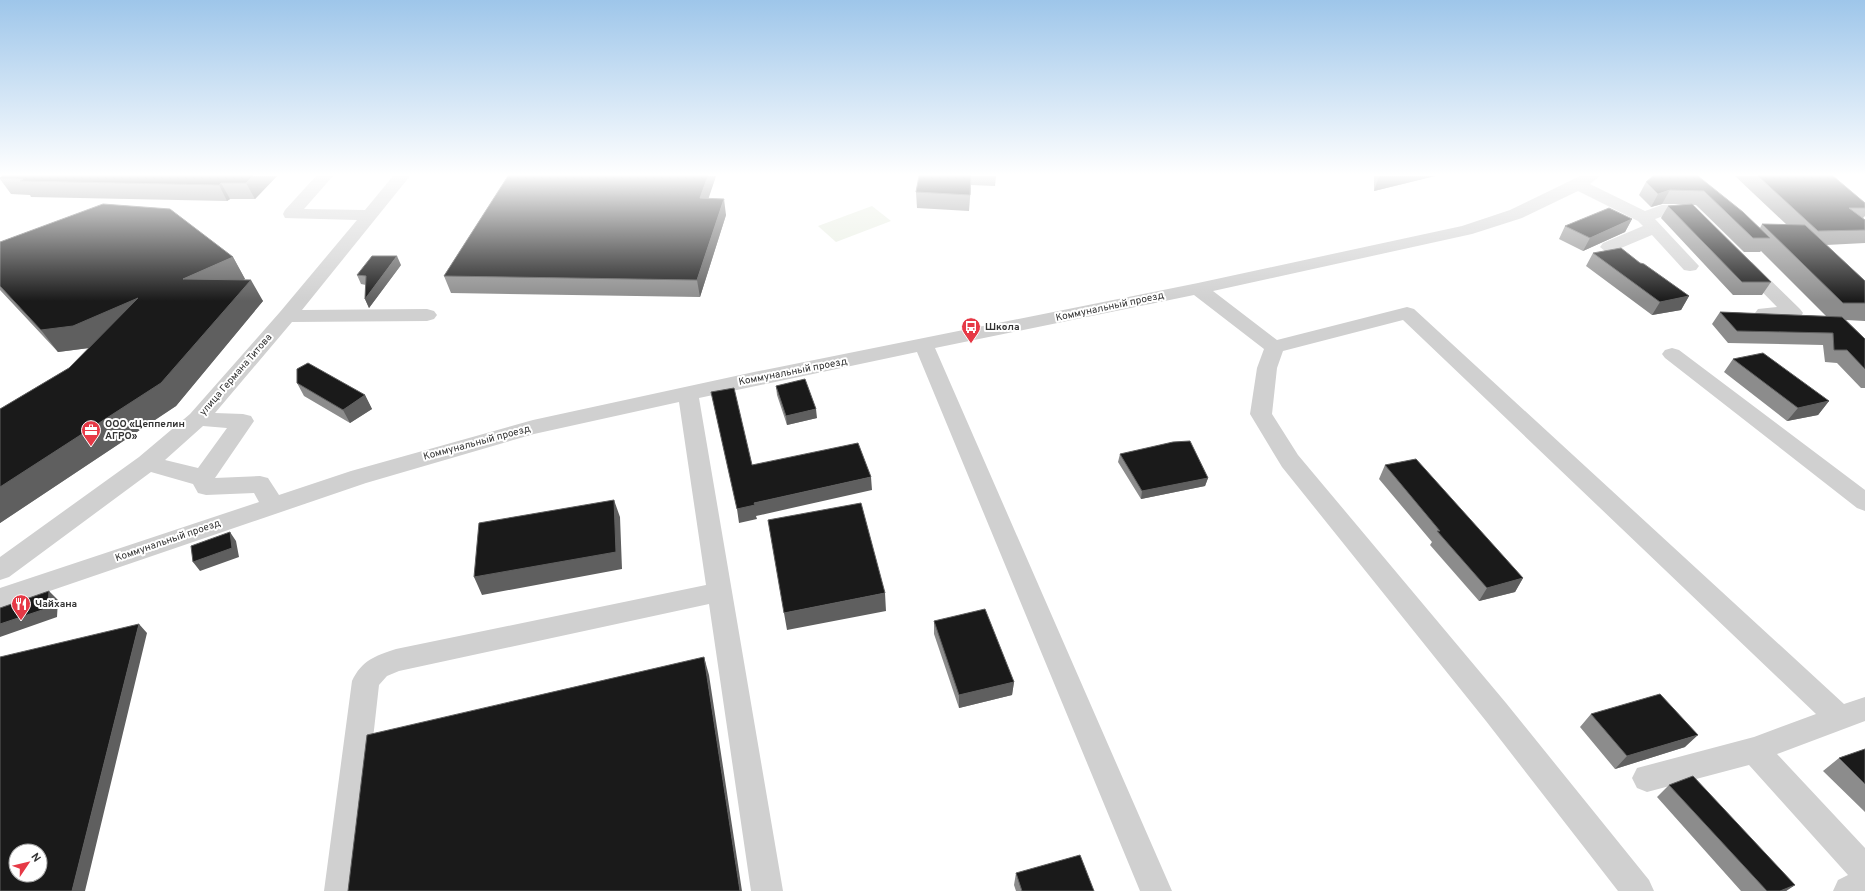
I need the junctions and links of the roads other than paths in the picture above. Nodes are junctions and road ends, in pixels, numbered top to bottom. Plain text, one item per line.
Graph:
1 (368, 218) edge
2 (1505, 218) edge
3 (1641, 218) edge
4 (1654, 218) edge
5 (1698, 218) edge
6 (1649, 223) junction
7 (1706, 226) edge
8 (1733, 253) edge
9 (1690, 266) dead end
10 (1640, 271) edge
11 (1198, 289) junction
12 (1765, 313) edge
13 (427, 315) dead end
14 (287, 316) junction
15 (924, 345) junction
16 (1274, 347) junction
17 (1672, 354) dead end
18 (688, 393) junction
19 (198, 419) junction
20 (147, 463) junction
21 (203, 478) junction
22 (1865, 502) edge
23 (274, 506) junction
24 (0, 570) edge
25 (719, 592) junction
26 (0, 598) edge
27 (1853, 714) edge
28 (1754, 750) junction
29 (1647, 778) dead end
30 (1865, 871) edge
31 (1865, 884) edge
32 (340, 891) edge
33 (767, 891) edge
34 (1156, 891) edge
35 (1638, 891) edge
36 (1849, 891) edge

1 - 14 street, улица Германа Титова
2 - 11 street, Коммунальный проезд
3 - 6 street
4 - 6 street
5 - 7 street
6 - 9 street
6 - 10 street
8 - 12 street
11 - 15 street, Коммунальный проезд
11 - 16 street
13 - 14 street
14 - 19 street, улица Германа Титова
15 - 18 street, Коммунальный проезд
15 - 34 street
16 - 27 street
16 - 35 street
17 - 22 street
18 - 23 street, Коммунальный проезд
18 - 25 street
19 - 20 street, улица Германа Титова
19 - 21 street
20 - 21 street
20 - 24 street, улица Германа Титова
21 - 23 street
23 - 26 street, Коммунальный проезд
25 - 32 street
25 - 33 street
27 - 28 street
28 - 29 street
28 - 30 street
31 - 36 street

